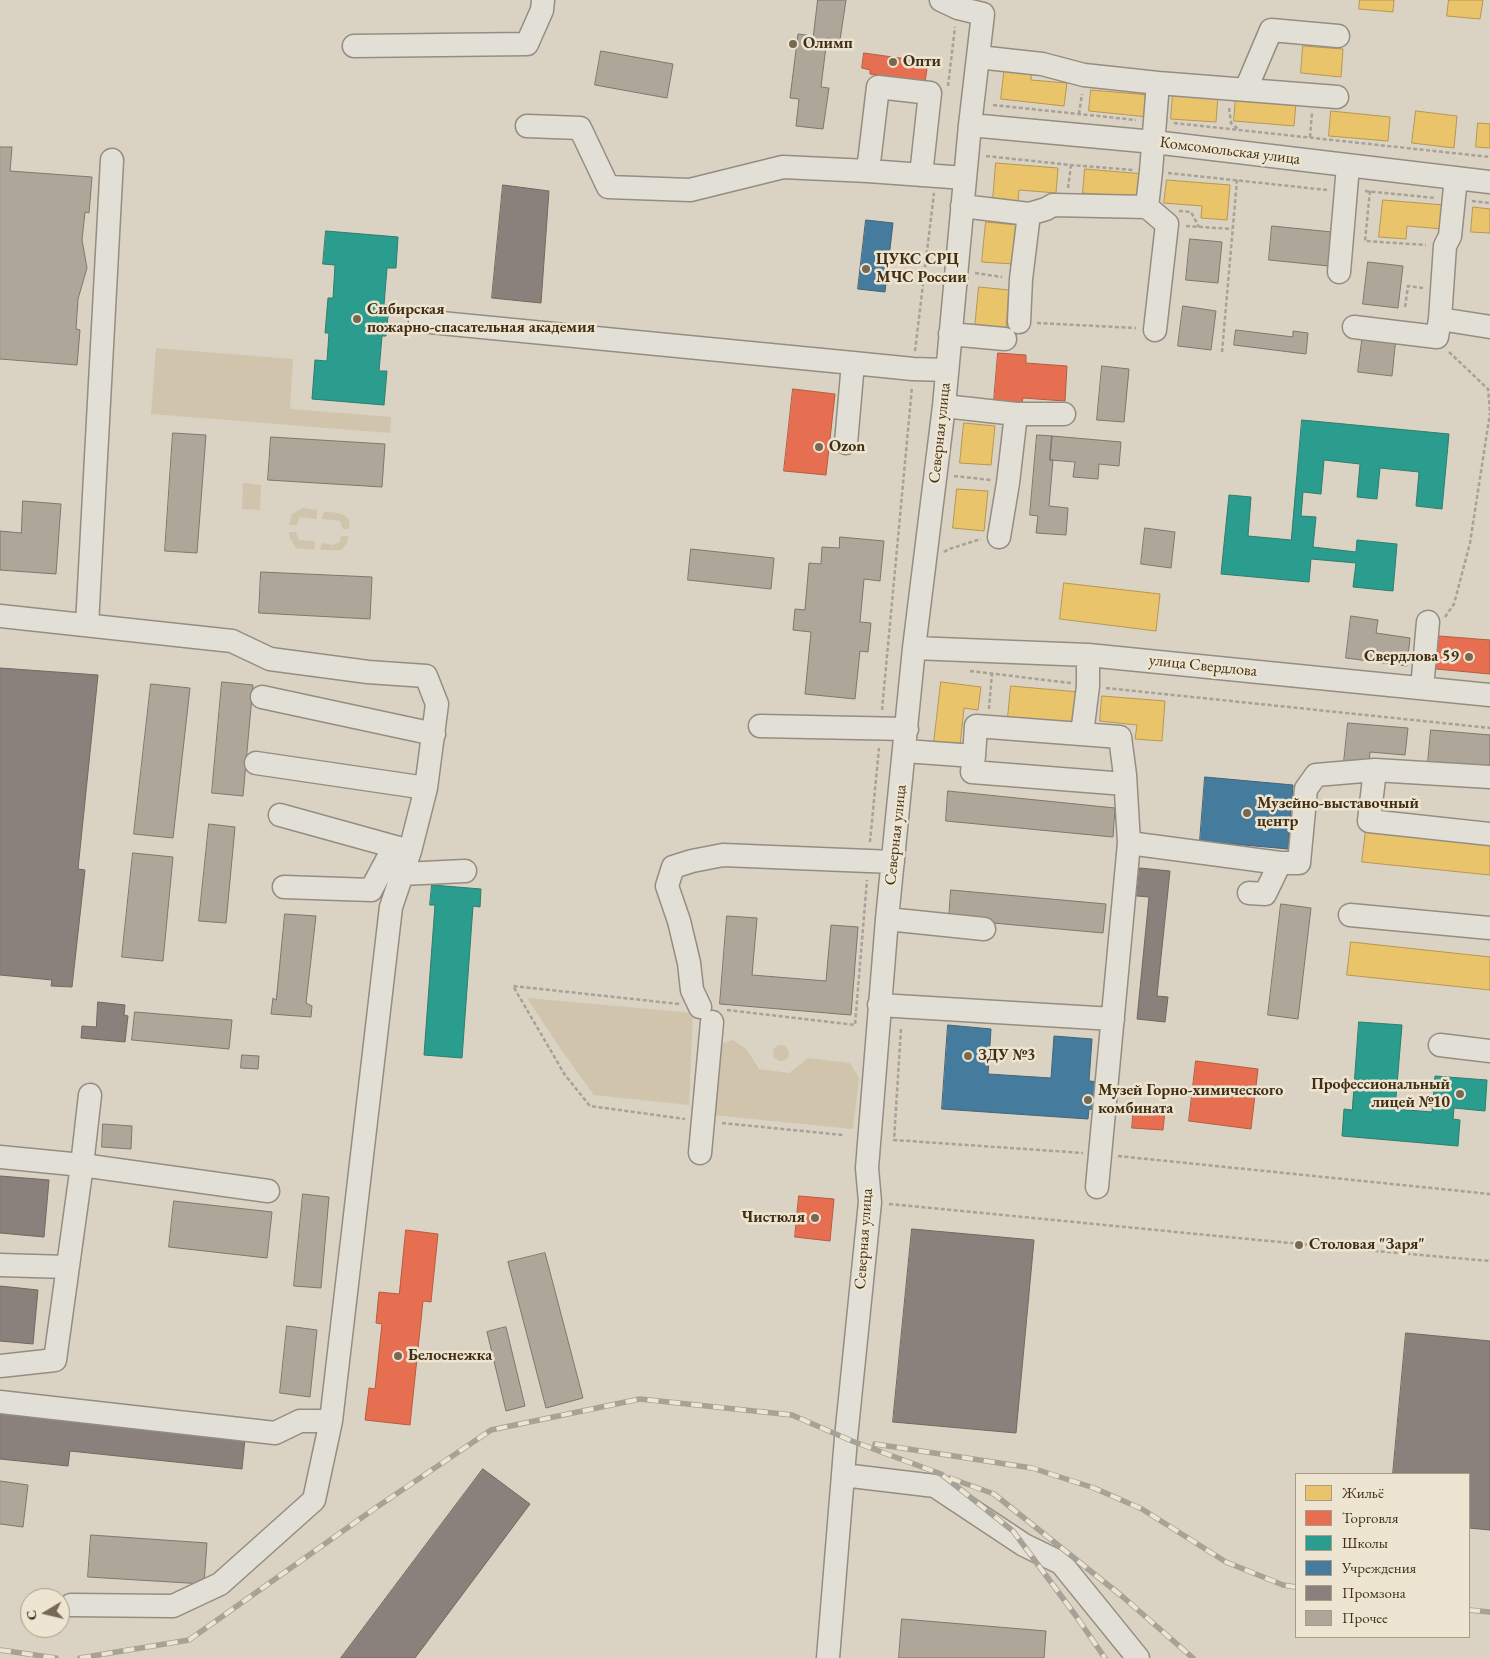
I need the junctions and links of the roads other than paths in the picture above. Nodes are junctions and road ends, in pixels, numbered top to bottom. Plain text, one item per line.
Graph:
1 (543, 0) edge
2 (962, 6) edge
3 (1338, 36) dead end
4 (354, 46) dead end
5 (978, 57) junction
6 (1158, 83) junction
7 (1246, 89) junction
8 (1337, 97) dead end
9 (970, 125) junction
10 (527, 126) dead end
11 (1155, 132) junction
12 (112, 160) dead end
13 (1348, 166) junction
14 (868, 171) junction
15 (928, 176) junction
16 (965, 178) junction
17 (1490, 182) edge
18 (1455, 189) junction
19 (962, 206) junction
20 (1147, 208) junction
21 (1029, 214) junction
22 (1339, 272) dead end
23 (420, 321) dead end
24 (1354, 327) dead end
25 (1490, 327) edge
26 (1439, 328) junction
27 (1155, 330) road end
28 (950, 334) junction
29 (853, 363) junction
30 (947, 370) junction
31 (944, 406) junction
32 (1016, 414) junction
33 (1064, 414) dead end
34 (846, 443) dead end
35 (999, 537) road end
36 (0, 616) edge
37 (1428, 622) road end
38 (86, 624) junction
39 (914, 648) junction
40 (1088, 654) junction
41 (1422, 688) junction
42 (1490, 695) edge
43 (262, 697) dead end
44 (760, 726) dead end
45 (434, 734) junction
46 (1082, 734) junction
47 (906, 740) junction
48 (974, 756) junction
49 (256, 763) dead end
50 (1375, 770) junction
51 (1490, 777) edge
52 (1125, 784) junction
53 (426, 788) junction
54 (280, 815) dead end
55 (1490, 834) edge
56 (1129, 843) junction
57 (410, 851) junction
58 (893, 862) junction
59 (1280, 863) junction
60 (464, 871) dead end
61 (402, 874) junction
62 (284, 887) dead end
63 (1249, 894) dead end
64 (1350, 915) dead end
65 (887, 918) junction
66 (1490, 928) edge
67 (984, 929) dead end
68 (879, 1005) junction
69 (1113, 1019) junction
70 (1440, 1045) dead end
71 (1490, 1050) edge
72 (90, 1095) dead end
73 (700, 1153) dead end
74 (0, 1157) edge
75 (82, 1164) junction
76 (1097, 1187) dead end
77 (268, 1191) dead end
78 (0, 1265) edge
79 (67, 1267) junction
80 (0, 1366) edge
81 (0, 1402) edge
82 (331, 1421) junction
83 (843, 1475) junction
84 (71, 1605) dead end
85 (828, 1658) edge
86 (1138, 1658) edge

1 - 4 street
2 - 5 street, Северная улица
3 - 7 street
5 - 6 street
5 - 9 street, Северная улица
6 - 7 street
6 - 11 street
7 - 8 street
9 - 11 street, Комсомольская улица
9 - 16 street, Северная улица
10 - 14 street
11 - 13 street, Комсомольская улица
11 - 20 street
12 - 38 street
13 - 18 street, Комсомольская улица
13 - 22 street
14 - 15 street
14 - 15 street
15 - 16 street
16 - 19 street, Северная улица
17 - 18 street, Комсомольская улица
18 - 26 street
19 - 21 street
19 - 28 street, Северная улица
20 - 21 street
20 - 27 street
21 - 28 street
23 - 29 street
24 - 26 street
25 - 26 street
28 - 30 street, Северная улица
29 - 30 street
29 - 34 street
30 - 31 street, Северная улица
31 - 32 street
31 - 39 street, Северная улица
32 - 33 street
32 - 35 street
36 - 38 street
37 - 41 street
38 - 45 street
39 - 40 street, улица Свердлова
39 - 47 street, Северная улица
40 - 41 street, улица Свердлова
40 - 46 street
41 - 42 street, улица Свердлова
43 - 45 street
44 - 47 street
45 - 53 street
46 - 48 street
46 - 52 street
47 - 48 street
47 - 58 street, Северная улица
48 - 52 street
49 - 53 street
50 - 51 street
50 - 55 street
50 - 59 street
52 - 56 street
53 - 57 street
54 - 57 street
56 - 59 street
56 - 69 street
57 - 61 street
58 - 65 street, Северная улица
58 - 73 street
59 - 63 street
60 - 61 street
61 - 62 street
61 - 82 street
64 - 66 street
65 - 67 street
65 - 68 street, Северная улица
68 - 69 street
68 - 83 street, Северная улица
69 - 76 street
70 - 71 street
72 - 75 street
74 - 75 street
75 - 77 street
75 - 79 street
78 - 79 street
79 - 80 street
81 - 82 street
82 - 84 street
83 - 85 street, Северная улица
83 - 86 street

